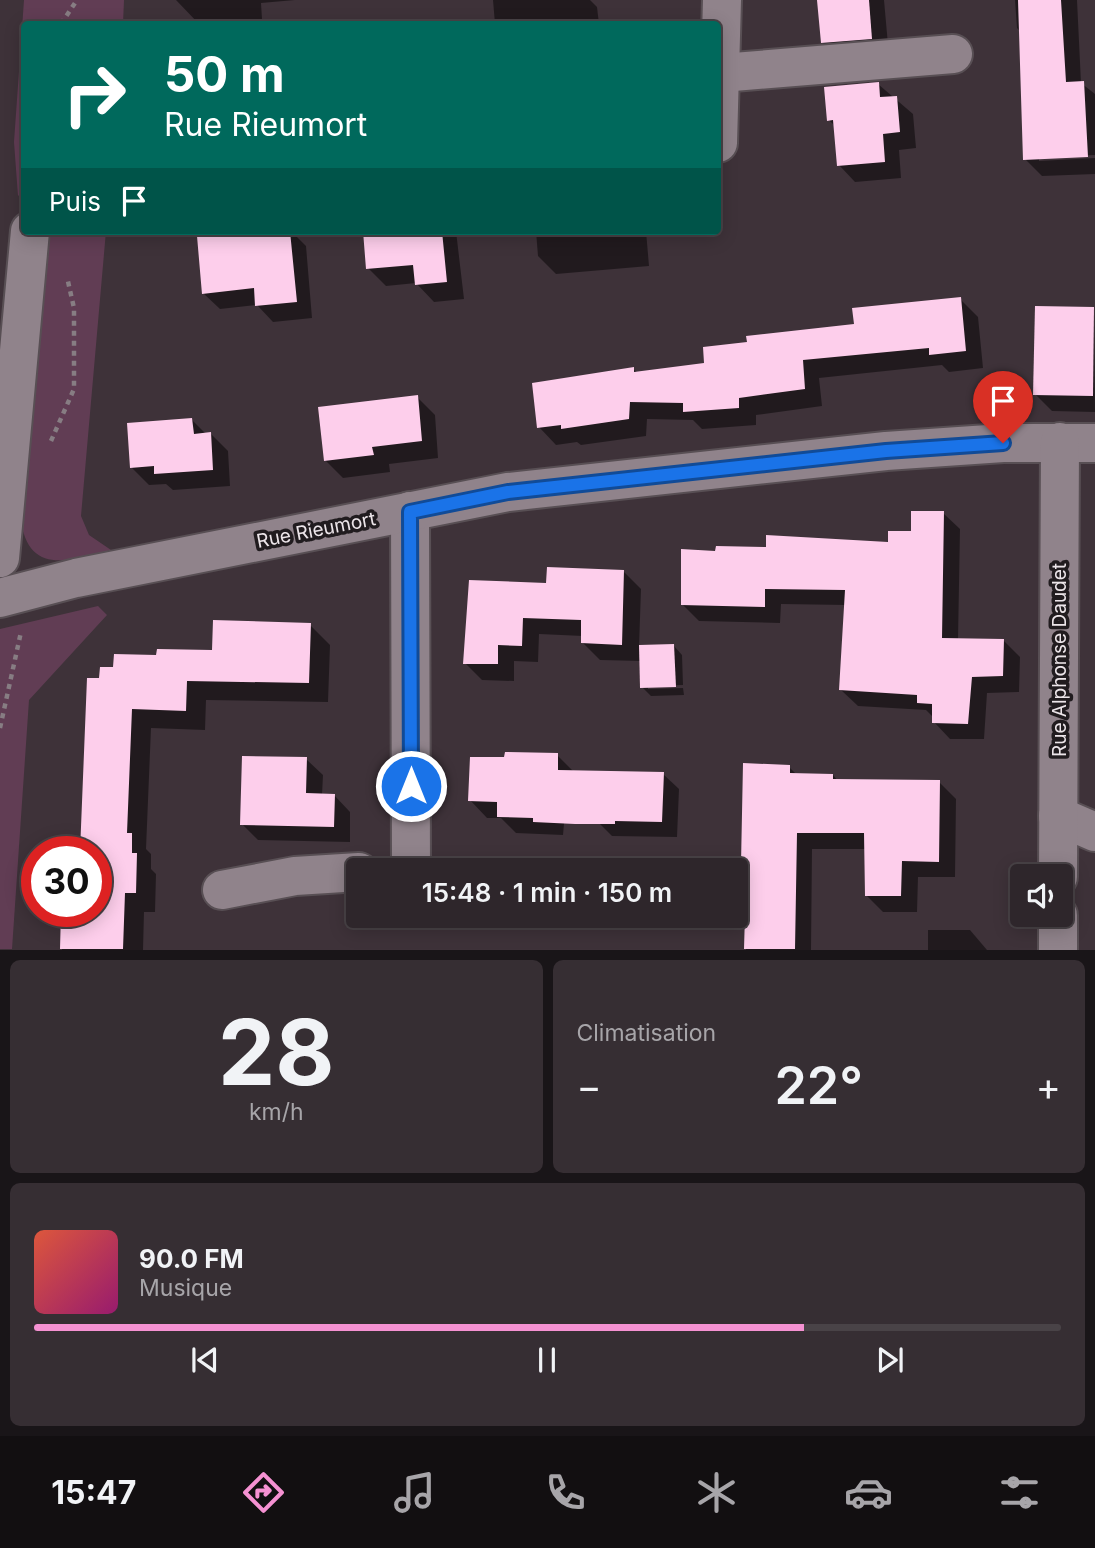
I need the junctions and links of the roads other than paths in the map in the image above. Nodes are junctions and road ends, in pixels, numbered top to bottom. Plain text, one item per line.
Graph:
1 (722, 0) edge
2 (953, 54) dead end
3 (721, 73) joint
4 (30, 235) edge
5 (1078, 443) edge
6 (410, 512) junction
7 (0, 558) edge
8 (0, 598) edge
9 (1058, 816) junction
10 (1095, 832) edge
11 (409, 858) edge
12 (1058, 864) edge
13 (346, 873) edge
14 (222, 890) dead end
15 (1058, 927) edge
16 (1058, 950) edge

1 - 3 street
2 - 3 street
4 - 7 street
5 - 6 street, Rue Rieumort
5 - 9 street, Rue Alphonse Daudet
6 - 8 street, Rue Rieumort
6 - 11 street
9 - 10 street
9 - 12 street, Rue Alphonse Daudet
13 - 14 street
15 - 16 street

